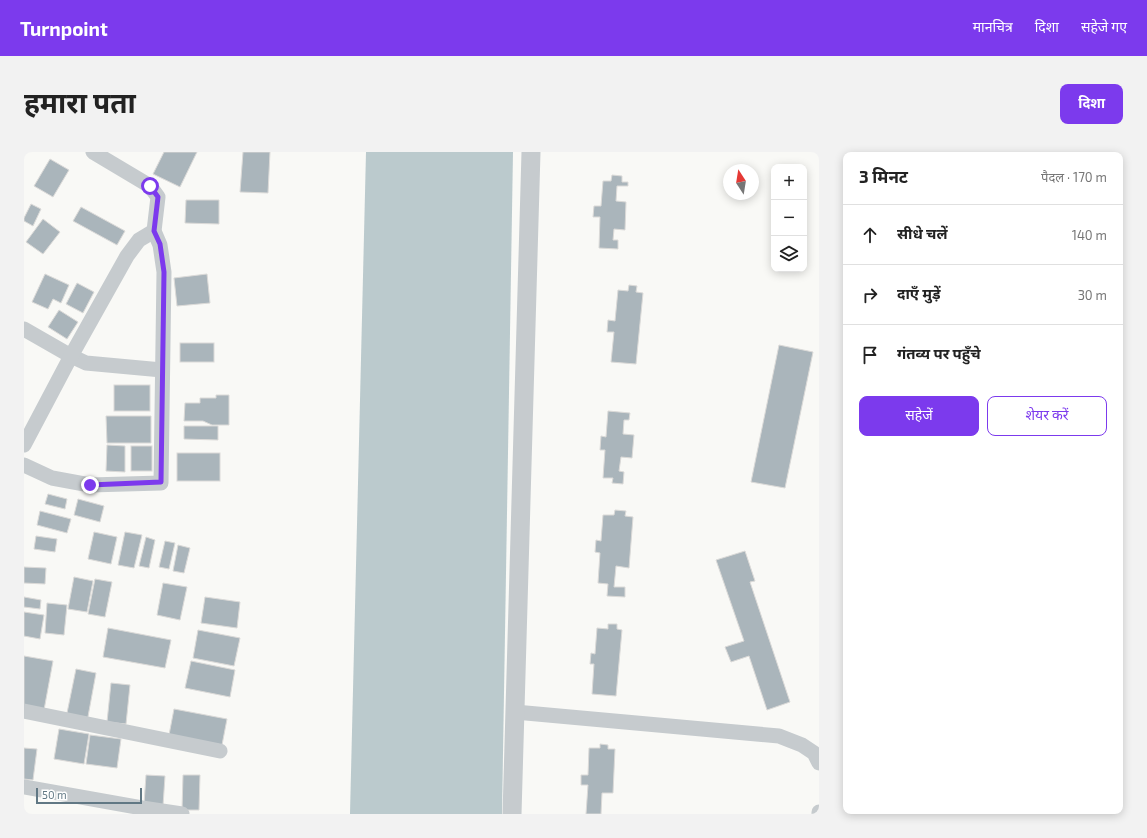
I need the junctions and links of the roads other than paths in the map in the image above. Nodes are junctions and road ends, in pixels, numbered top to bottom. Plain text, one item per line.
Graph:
1 (93, 152) edge
2 (531, 152) edge
3 (154, 231) junction
4 (24, 329) edge
5 (71, 356) junction
6 (162, 370) junction
7 (24, 445) edge
8 (24, 464) edge
9 (24, 711) edge
10 (515, 712) junction
11 (220, 752) dead end
12 (819, 763) edge
13 (24, 787) edge
14 (182, 814) edge
15 (512, 814) edge

1 - 3 street
2 - 10 street
3 - 5 street
3 - 6 street
4 - 5 street
5 - 6 street
5 - 7 street
6 - 8 street
9 - 11 street
10 - 12 street
10 - 15 street
13 - 14 street

